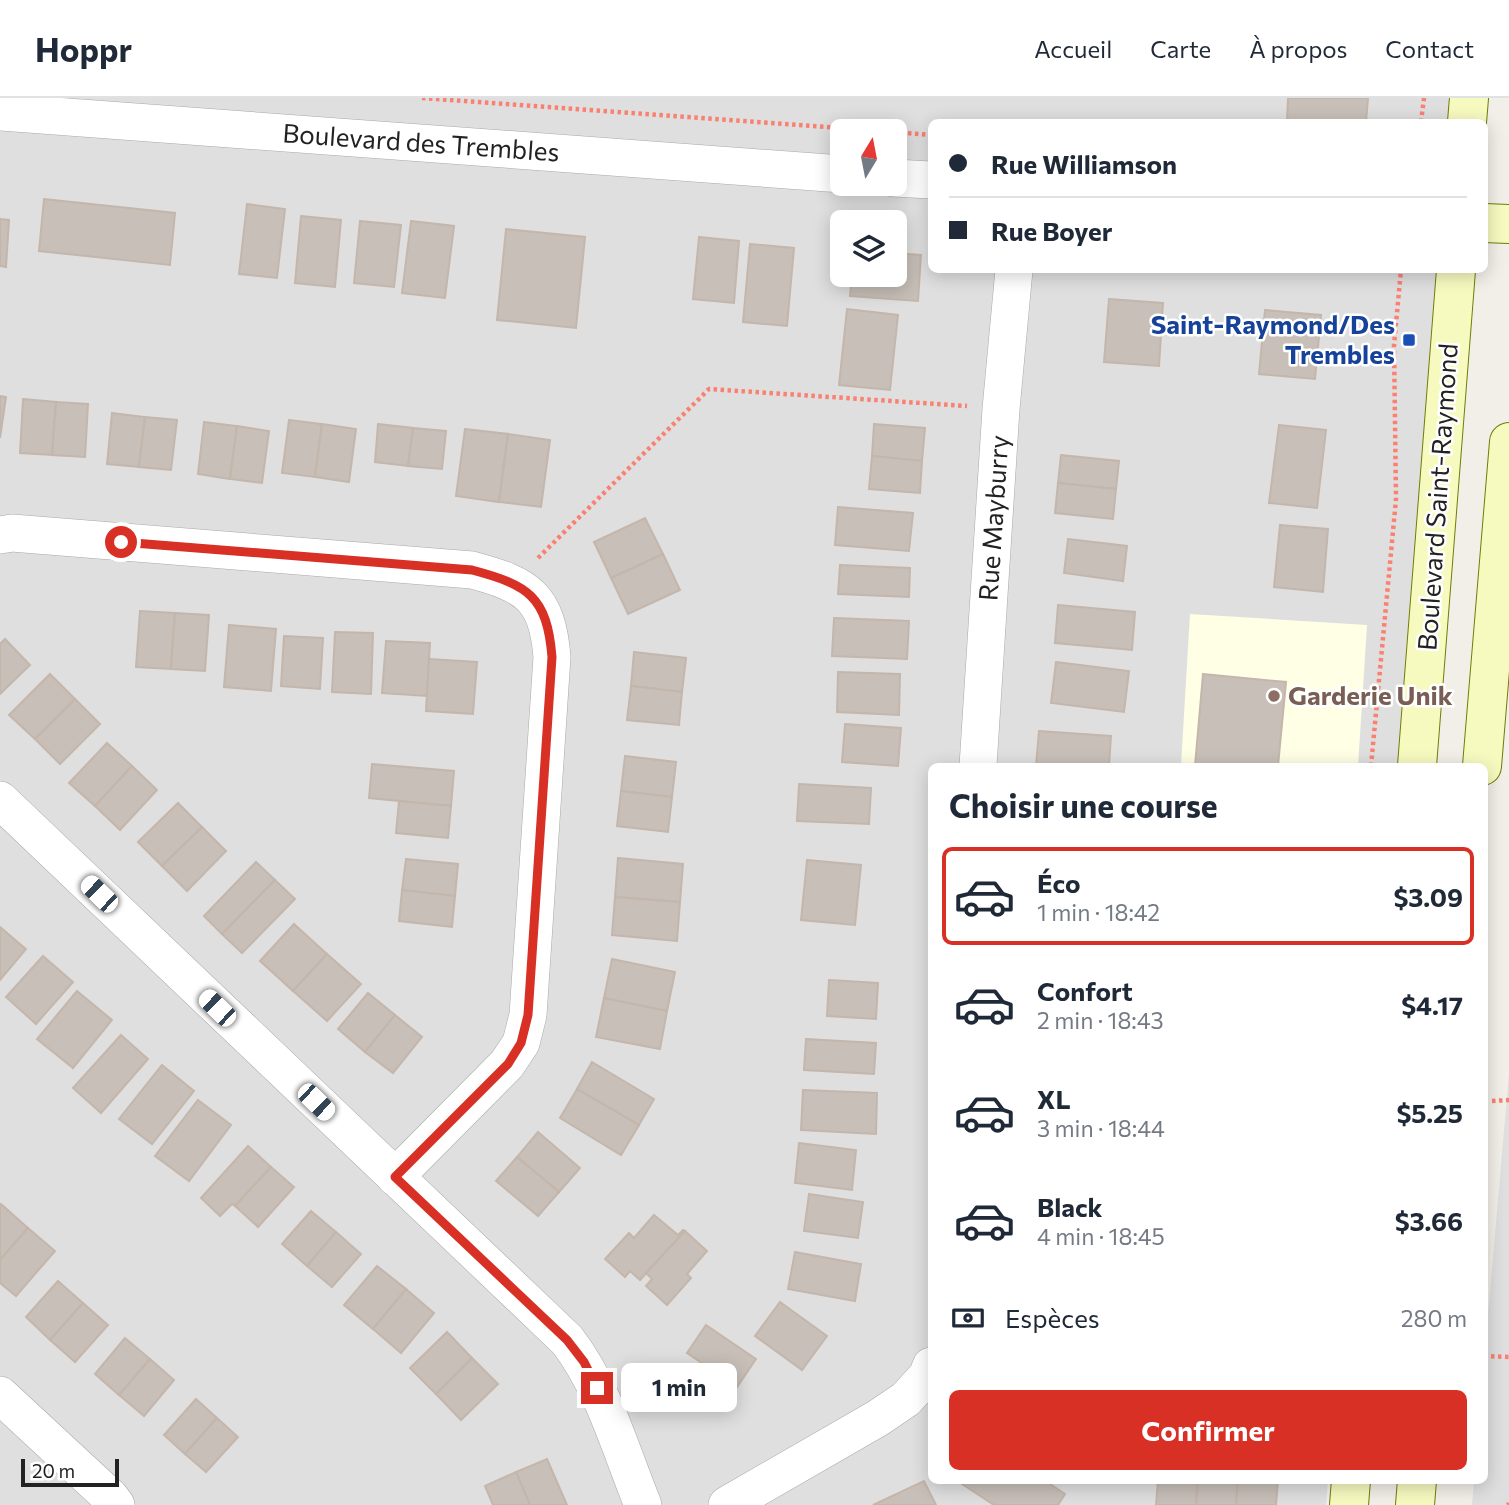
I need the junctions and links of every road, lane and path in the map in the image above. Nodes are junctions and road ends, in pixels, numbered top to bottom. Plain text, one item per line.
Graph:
1 (422, 98) edge
2 (1424, 98) edge
3 (1469, 98) edge
4 (131, 110) edge
5 (0, 112) edge
6 (1421, 119) edge
7 (1467, 119) edge
8 (830, 127) edge
9 (907, 133) edge
10 (928, 135) edge
11 (830, 173) edge
12 (907, 179) edge
13 (928, 180) edge
14 (1488, 223) edge
15 (1509, 224) edge
16 (1014, 273) edge
17 (1401, 273) edge
18 (1456, 273) edge
19 (1001, 409) junction
20 (1509, 442) edge
21 (0, 535) edge
22 (512, 583) junction
23 (978, 763) edge
24 (1371, 763) edge
25 (1417, 763) edge
26 (1482, 763) edge
27 (0, 800) edge
28 (1509, 1100) edge
29 (1493, 1101) dead end
30 (395, 1177) junction
31 (1488, 1356) edge
32 (1509, 1357) edge
33 (928, 1374) edge
34 (0, 1395) edge
35 (1351, 1484) edge
36 (1417, 1484) edge
37 (116, 1505) edge
38 (643, 1505) edge
39 (727, 1505) edge
40 (1349, 1505) edge
41 (1415, 1505) edge

1 - 8 path
2 - 6 path
3 - 7 main road
4 - 5 street, Boulevard des Trembles
4 - 11 street, Boulevard des Trembles
9 - 10 path
12 - 13 street
14 - 15 main road
16 - 19 street, Rue Mayburry
17 - 24 path
18 - 25 main road, Boulevard Saint-Raymond
19 - 22 path
19 - 23 street, Rue Mayburry
20 - 26 main road
21 - 22 street
22 - 30 street
27 - 30 street
28 - 29 path
30 - 38 street
31 - 32 path
33 - 39 street
34 - 37 street
35 - 40 main road
36 - 41 main road

